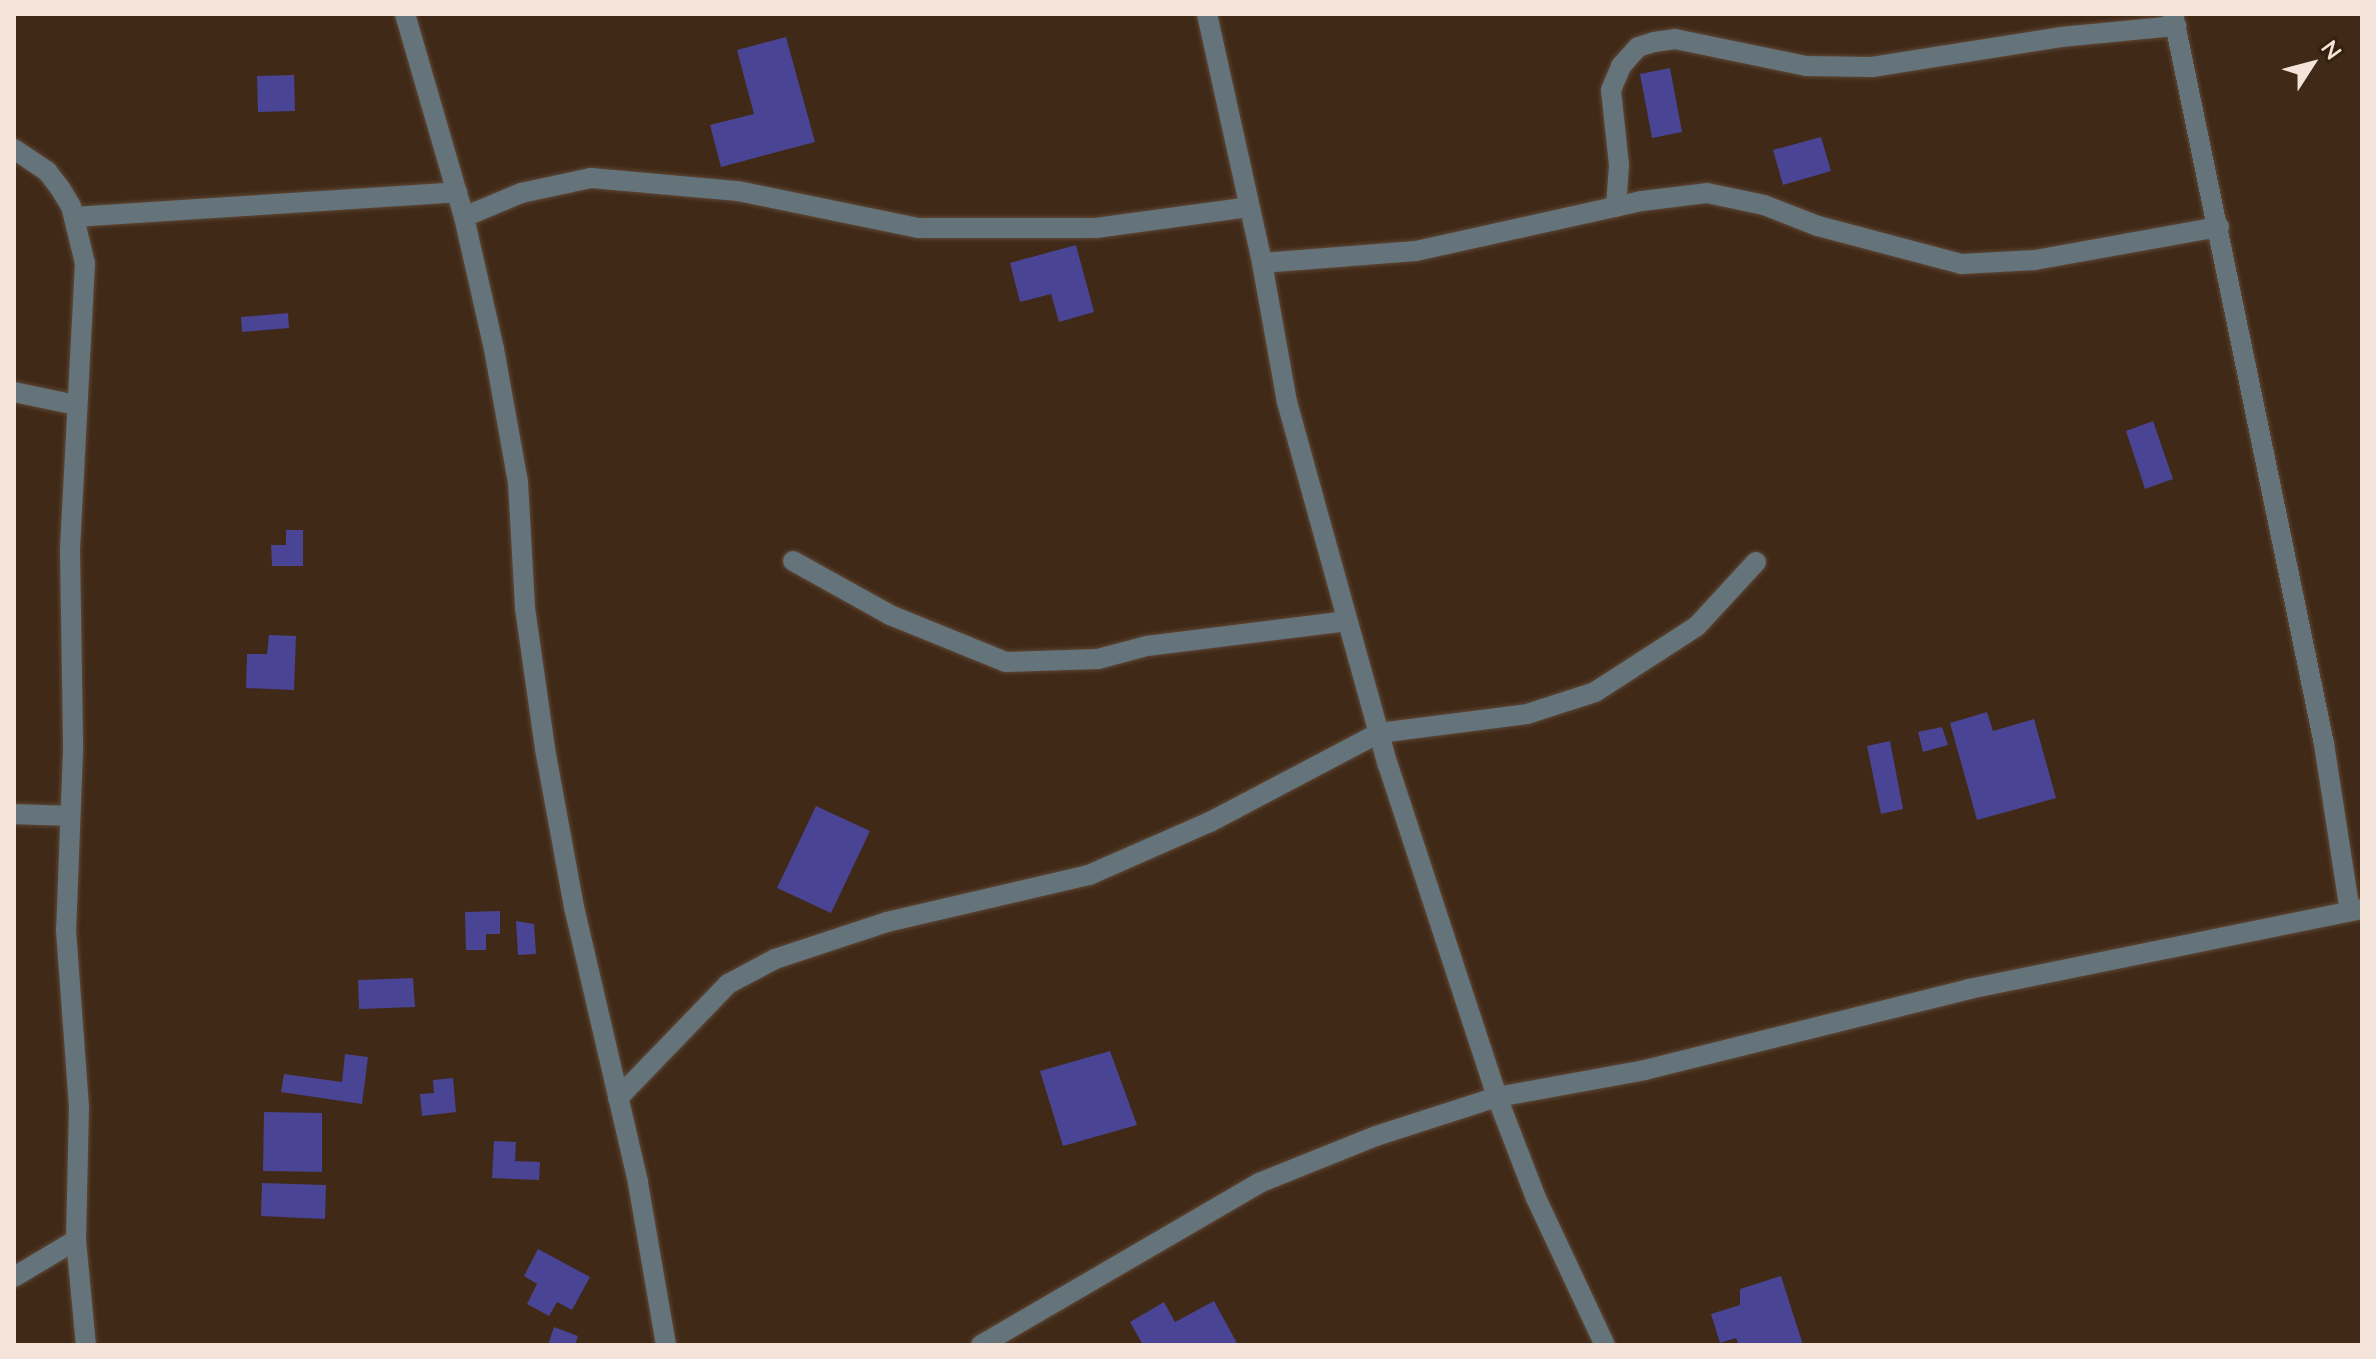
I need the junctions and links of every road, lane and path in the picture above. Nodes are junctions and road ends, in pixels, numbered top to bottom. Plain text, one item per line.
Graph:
1 (405, 14) edge
2 (1207, 14) edge
3 (2175, 20) edge
4 (14, 149) edge
5 (457, 192) junction
6 (1249, 207) junction
7 (1616, 207) junction
8 (74, 217) junction
9 (464, 217) junction
10 (2219, 227) junction
11 (1262, 263) junction
12 (14, 392) edge
13 (76, 405) junction
14 (793, 561) dead end
15 (1756, 562) dead end
16 (1347, 621) junction
17 (1379, 733) junction
18 (14, 814) edge
19 (70, 816) junction
20 (2356, 910) edge
21 (1497, 1097) junction
22 (618, 1098) junction
23 (76, 1240) junction
24 (14, 1277) edge
25 (86, 1345) edge
26 (666, 1345) edge
27 (981, 1345) edge
28 (1605, 1345) edge

1 - 5 street
2 - 6 street
3 - 7 street
3 - 10 street
4 - 8 street
5 - 8 street
5 - 9 street
6 - 9 street
6 - 11 street
7 - 10 street
7 - 11 street
8 - 13 street
9 - 22 street
10 - 20 street
11 - 16 street
12 - 13 street
13 - 19 street
14 - 16 street
15 - 17 street
16 - 17 street
17 - 21 street
17 - 22 street
18 - 19 street
19 - 23 street
20 - 21 street
21 - 27 street
21 - 28 street
22 - 26 street
23 - 24 street
23 - 25 street

